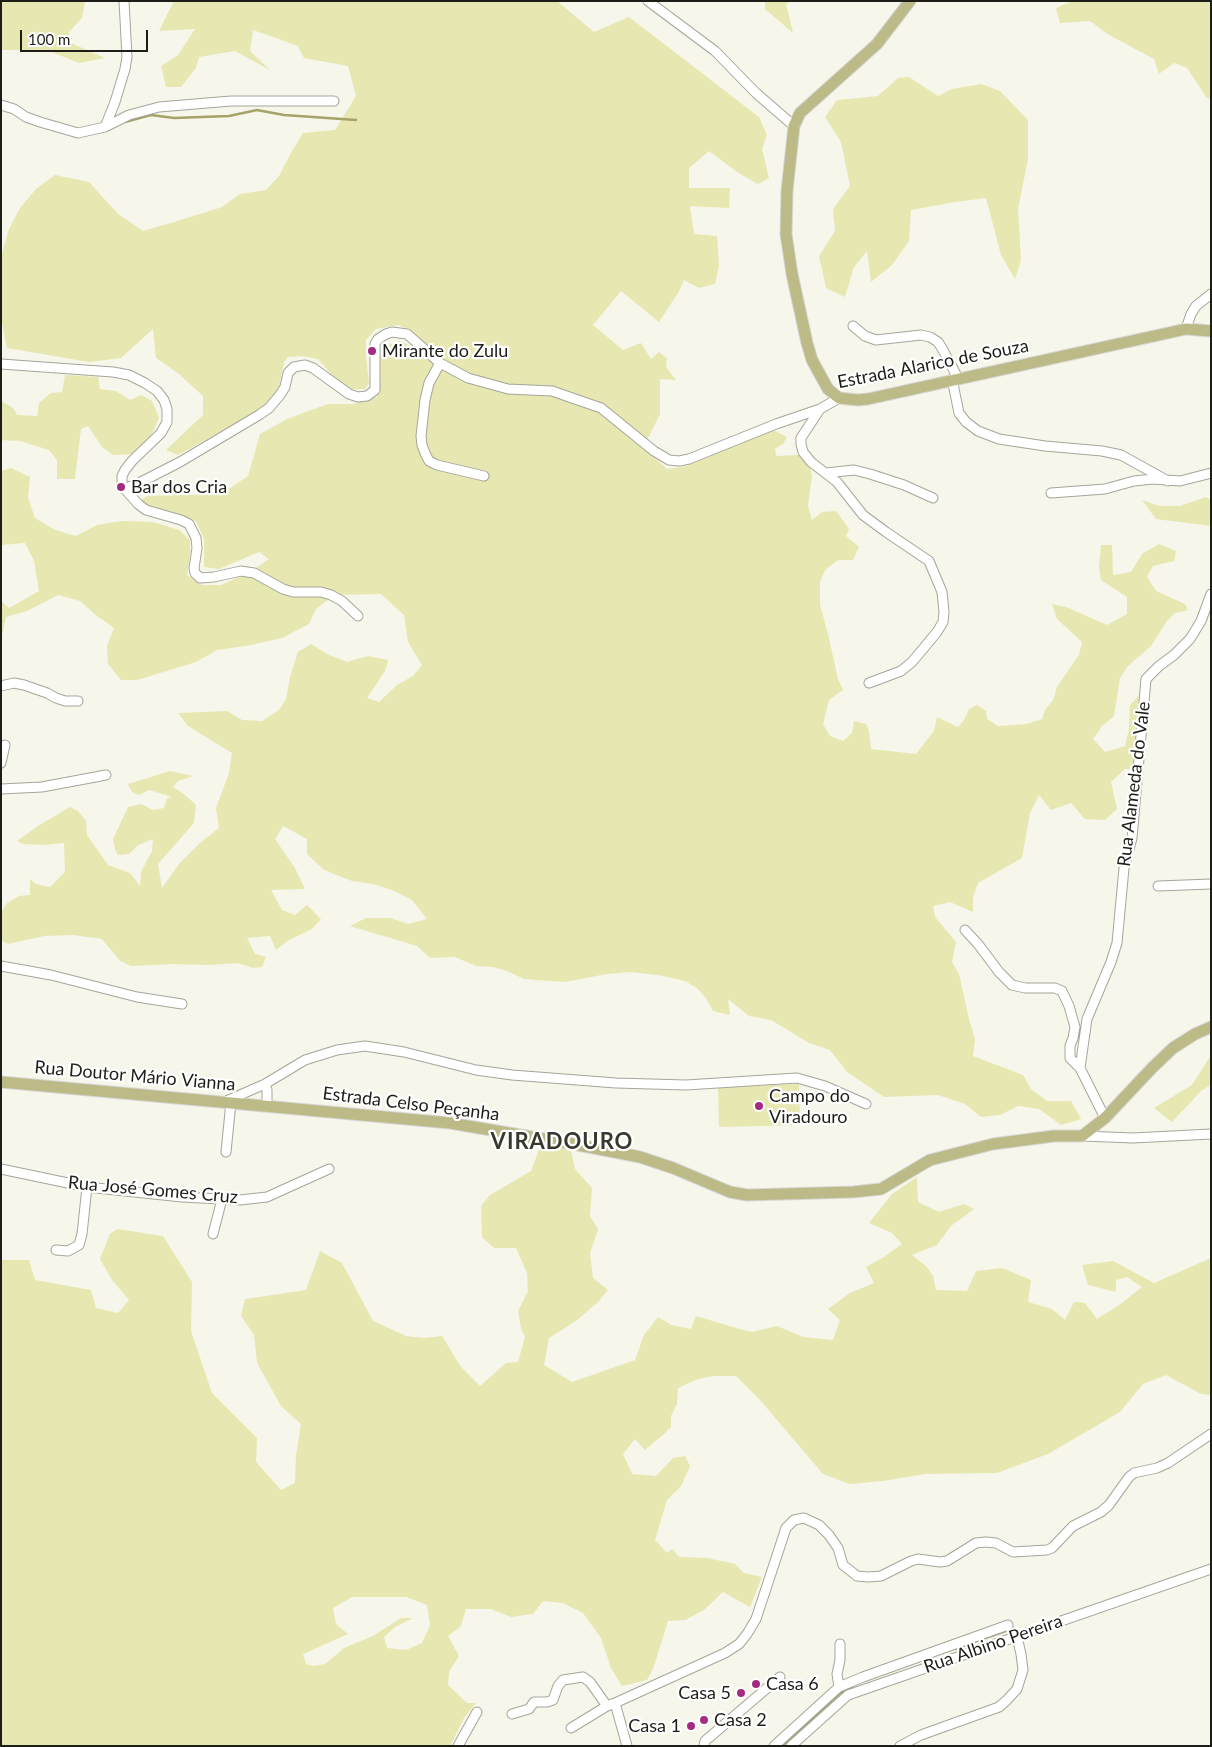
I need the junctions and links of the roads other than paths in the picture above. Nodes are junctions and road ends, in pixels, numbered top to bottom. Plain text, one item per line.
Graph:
1 (124, 1) edge
2 (648, 1) edge
3 (910, 1) edge
4 (334, 101) dead end
5 (1, 105) edge
6 (794, 126) junction
7 (105, 127) junction
8 (1211, 294) edge
9 (853, 326) dead end
10 (1186, 329) junction
11 (1211, 332) edge
12 (440, 363) junction
13 (1, 364) edge
14 (955, 379) junction
15 (839, 398) junction
16 (820, 409) junction
17 (826, 473) junction
18 (1211, 473) edge
19 (484, 476) dead end
20 (1168, 481) junction
21 (124, 488) junction
22 (1051, 493) dead end
23 (933, 498) dead end
24 (1211, 594) edge
25 (358, 616) dead end
26 (869, 683) dead end
27 (1, 686) edge
28 (78, 701) dead end
29 (5, 745) dead end
30 (1, 763) edge
31 (106, 775) dead end
32 (1, 789) edge
33 (1211, 884) edge
34 (1158, 886) dead end
35 (965, 930) dead end
36 (1, 966) edge
37 (182, 1004) dead end
38 (1211, 1027) edge
39 (1080, 1068) junction
40 (1, 1082) edge
41 (265, 1084) junction
42 (227, 1102) junction
43 (866, 1104) dead end
44 (267, 1105) junction
45 (1105, 1118) junction
46 (1211, 1134) edge
47 (1082, 1136) junction
48 (226, 1152) dead end
49 (1, 1169) edge
50 (329, 1169) dead end
51 (87, 1187) junction
52 (222, 1199) junction
53 (213, 1234) dead end
54 (56, 1250) dead end
55 (1211, 1434) edge
56 (1211, 1569) edge
57 (1008, 1625) dead end
58 (1017, 1637) junction
59 (840, 1644) dead end
60 (780, 1677) dead end
61 (839, 1687) junction
62 (611, 1705) junction
63 (477, 1712) dead end
64 (512, 1714) dead end
65 (571, 1728) dead end
66 (458, 1746) edge
67 (627, 1746) edge
68 (704, 1746) edge
69 (774, 1746) edge
70 (791, 1746) edge
71 (900, 1746) edge

1 - 7 street
2 - 6 street
3 - 6 main road
4 - 7 street
5 - 7 street
6 - 15 main road
8 - 10 street
9 - 14 street
10 - 11 main road, Estrada Alarico de Souza
10 - 14 main road, Estrada Alarico de Souza
12 - 16 street, Estrada Alarico de Souza
12 - 19 street
12 - 21 street, Estrada Alarico de Souza
13 - 21 street
14 - 15 main road, Estrada Alarico de Souza
14 - 20 street
15 - 16 street, Estrada Alarico de Souza
16 - 17 street
17 - 23 street
17 - 26 street
18 - 20 street
20 - 22 street
21 - 25 street
24 - 39 street, Rua Alameda do Vale
27 - 28 street
29 - 30 street
31 - 32 street
33 - 34 street
35 - 39 street
36 - 37 street
38 - 45 main road
39 - 45 street
40 - 42 main road, Rua Doutor Mário Vianna
41 - 42 street
41 - 43 street
41 - 44 street
42 - 44 main road, Rua Doutor Mário Vianna
42 - 48 street
44 - 47 main road, Estrada Celso Peçanha
45 - 47 main road
46 - 47 street
49 - 51 street, Rua José Gomes Cruz
50 - 52 street, Rua José Gomes Cruz
51 - 52 street, Rua José Gomes Cruz
51 - 54 street
52 - 53 street
55 - 62 street
56 - 58 street, Rua Albino Pereira
57 - 61 street, Rua Albino Pereira
58 - 70 street, Rua Albino Pereira
58 - 71 street
59 - 61 street
60 - 68 street
61 - 69 street, Rua Albino Pereira
62 - 64 street
62 - 65 street
62 - 67 street
63 - 66 street

